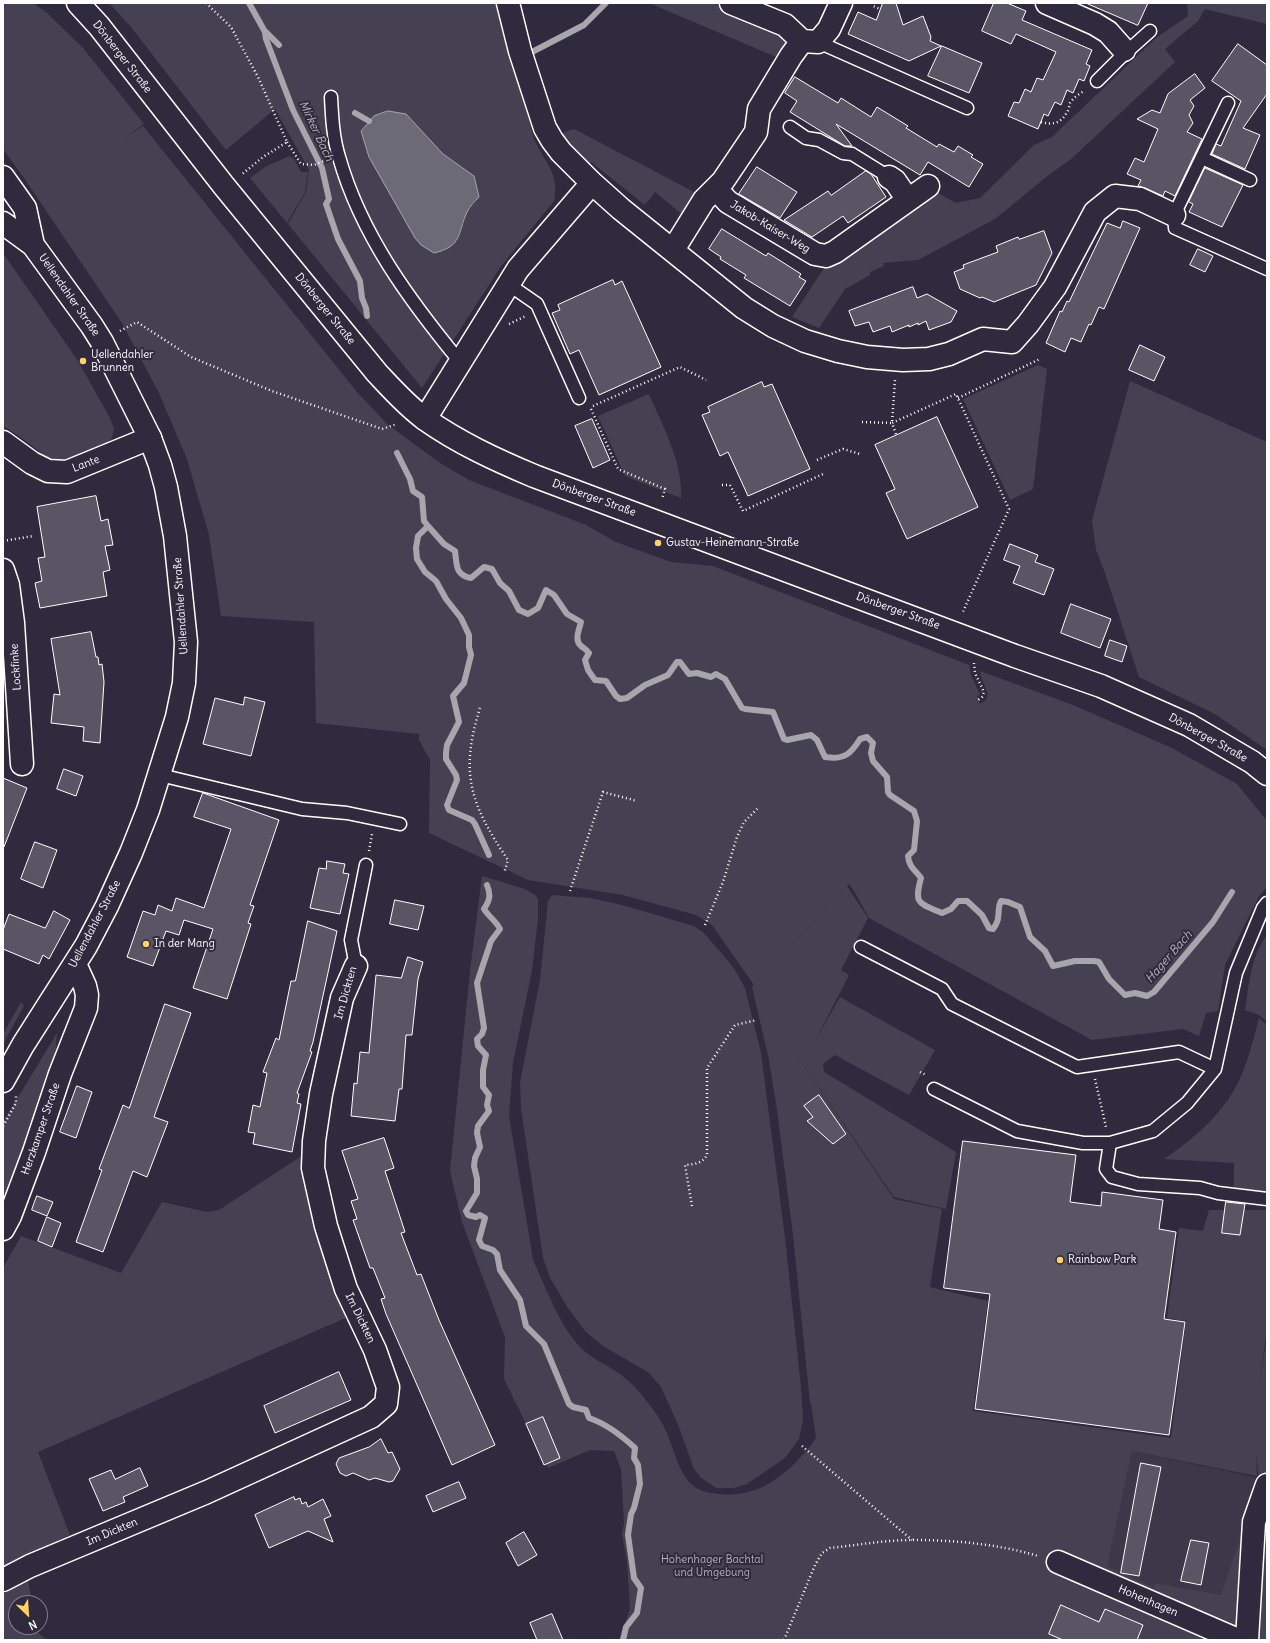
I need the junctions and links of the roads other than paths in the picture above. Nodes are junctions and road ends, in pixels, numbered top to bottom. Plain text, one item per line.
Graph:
1 (78, 3) edge
2 (508, 3) edge
3 (731, 3) edge
4 (841, 3) edge
5 (1047, 3) edge
6 (1150, 31) dead end
7 (810, 41) junction
8 (1124, 50) junction
9 (1098, 81) road end
10 (331, 97) dead end
11 (1228, 103) dead end
12 (967, 108) dead end
13 (790, 127) dead end
14 (1202, 158) junction
15 (889, 177) joint
16 (3, 178) edge
17 (1250, 180) dead end
18 (592, 183) junction
19 (928, 186) dead end
20 (716, 189) junction
21 (908, 200) junction
22 (1174, 215) junction
23 (3, 223) edge
24 (33, 245) junction
25 (673, 250) junction
26 (1267, 268) edge
27 (508, 284) junction
28 (460, 363) junction
29 (579, 398) road end
30 (425, 419) junction
31 (150, 438) junction
32 (3, 442) edge
33 (3, 570) edge
34 (22, 764) dead end
35 (1267, 774) edge
36 (160, 775) junction
37 (400, 824) dead end
38 (366, 865) road end
39 (1267, 903) edge
40 (861, 947) dead end
41 (75, 964) junction
42 (356, 966) joint
43 (59, 990) junction
44 (77, 1029) junction
45 (1215, 1069) junction
46 (3, 1081) edge
47 (934, 1089) dead end
48 (1110, 1143) junction
49 (1267, 1199) edge
50 (3, 1229) edge
51 (1267, 1485) edge
52 (1058, 1562) road end
53 (3, 1580) edge
54 (1238, 1640) edge
55 (1247, 1640) edge

1 - 30 street, Dönberger Straße
2 - 18 street
3 - 7 street
4 - 7 street
5 - 8 street
6 - 8 lane
7 - 12 lane
7 - 20 street
8 - 9 lane
10 - 28 lane
11 - 14 lane
13 - 15 lane
14 - 17 lane
14 - 22 lane
15 - 21 street
16 - 24 street, Uellendahler Straße
18 - 25 street
18 - 27 street
19 - 21 street, Jakob-Kaiser-Weg
20 - 21 street, Jakob-Kaiser-Weg
20 - 25 street
22 - 25 street
22 - 26 lane
23 - 24 street, Uellendahler Straße
24 - 31 street, Uellendahler Straße
27 - 28 street
27 - 29 lane
28 - 30 street
30 - 35 street, Dönberger Straße
31 - 32 street, Lante
31 - 36 street, Uellendahler Straße
33 - 34 street, Lockfinke
36 - 37 lane
36 - 41 street, Uellendahler Straße
38 - 42 lane, Im Dickten
39 - 45 lane
40 - 45 lane
41 - 43 street, Uellendahler Straße
41 - 44 street, Herzkamper Straße
42 - 53 street, Im Dickten
43 - 44 street
43 - 46 street, Uellendahler Straße
44 - 50 street, Herzkamper Straße
45 - 48 lane
47 - 48 lane
48 - 49 lane
51 - 55 street
52 - 54 street, Hohenhagen

